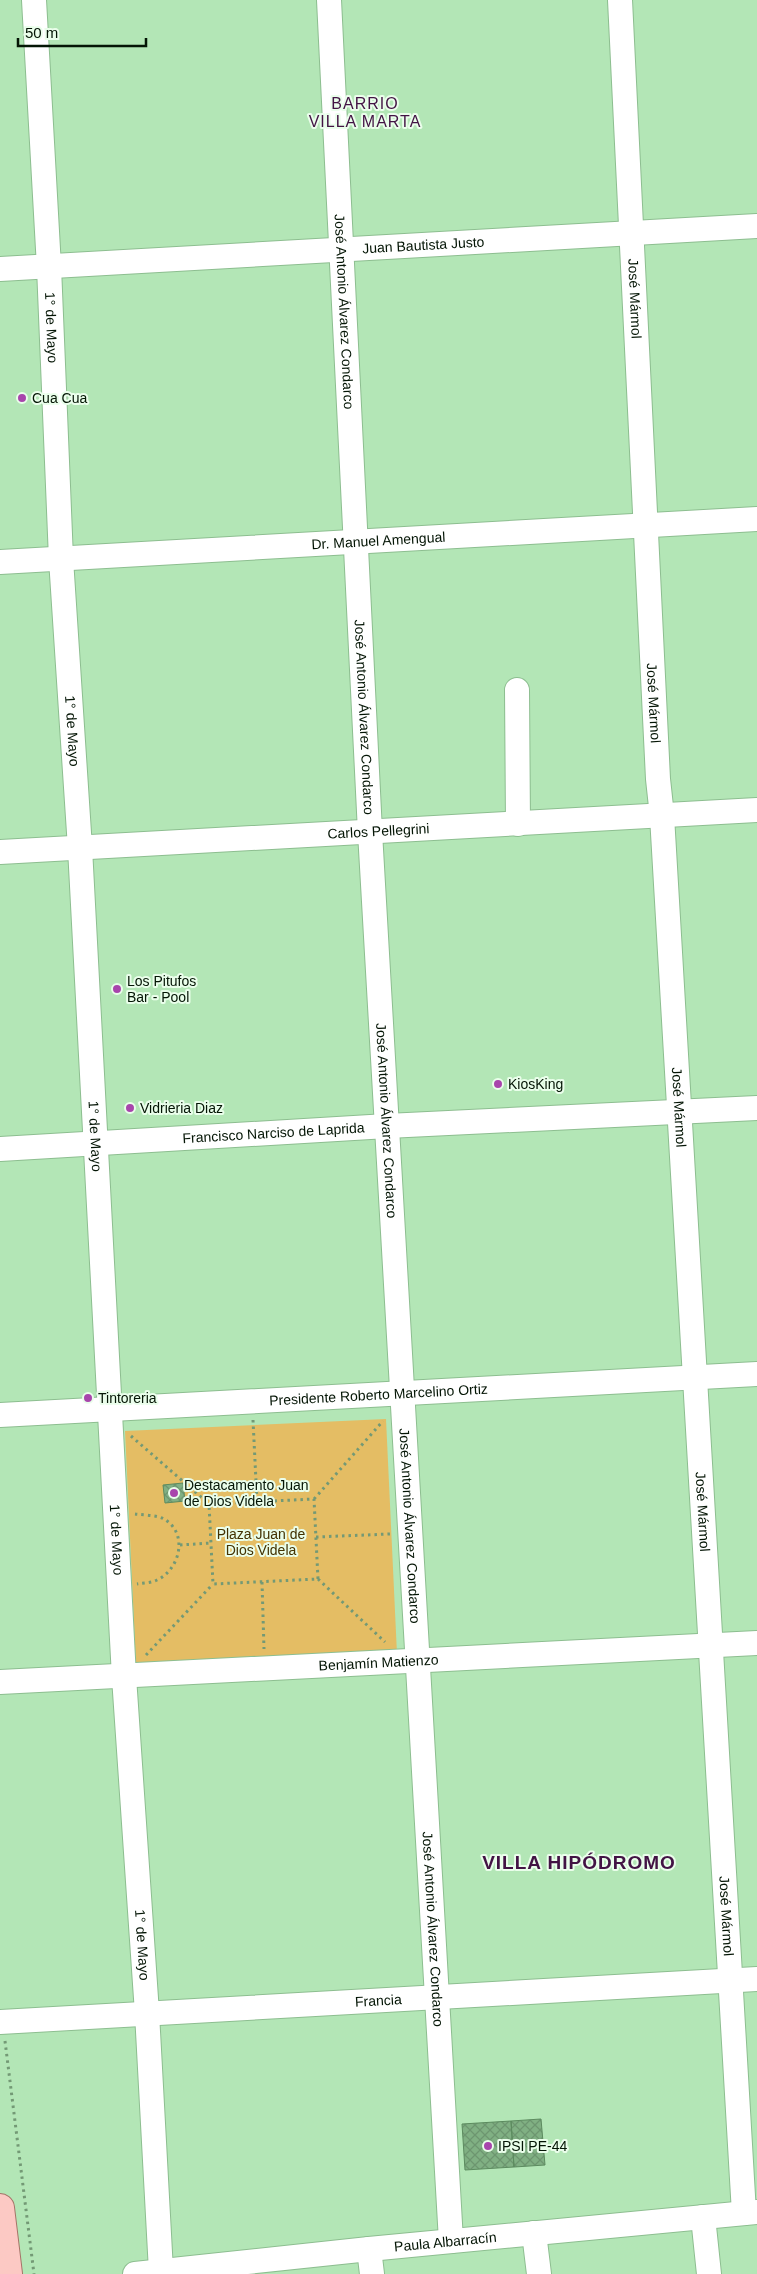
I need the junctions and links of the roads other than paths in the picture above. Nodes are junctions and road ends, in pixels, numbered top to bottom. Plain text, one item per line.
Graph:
1 (34, 0) edge
2 (329, 0) edge
3 (620, 0) edge
4 (757, 226) edge
5 (633, 233) junction
6 (341, 250) junction
7 (49, 266) junction
8 (0, 269) edge
9 (757, 519) edge
10 (646, 525) junction
11 (356, 542) junction
12 (62, 558) junction
13 (0, 562) edge
14 (518, 690) dead end
15 (757, 810) edge
16 (662, 816) junction
17 (518, 824) junction
18 (370, 832) junction
19 (80, 848) junction
20 (0, 852) edge
21 (757, 1108) edge
22 (680, 1112) junction
23 (386, 1126) junction
24 (94, 1142) junction
25 (0, 1149) edge
26 (757, 1374) edge
27 (695, 1377) junction
28 (401, 1392) junction
29 (110, 1408) junction
30 (0, 1415) edge
31 (757, 1643) edge
32 (711, 1645) junction
33 (417, 1660) junction
34 (124, 1677) junction
35 (0, 1682) edge
36 (757, 1979) edge
37 (731, 1980) junction
38 (436, 1997) junction
39 (147, 2013) junction
40 (1, 2022) edge
41 (0, 2208) edge
42 (750, 2213) edge
43 (703, 2217) junction
44 (534, 2233) junction
45 (451, 2241) junction
46 (369, 2249) junction
47 (203, 2270) edge
48 (161, 2271) junction
49 (8, 2274) edge
50 (135, 2274) edge
51 (372, 2274) edge
52 (539, 2274) edge
53 (709, 2274) edge

1 - 7 street, 1° de Mayo
2 - 6 street, José Antonio Álvarez Condarco
3 - 5 street, José Mármol
4 - 5 street, Juan Bautista Justo
5 - 6 street, Juan Bautista Justo
5 - 10 street, José Mármol
6 - 7 street, Juan Bautista Justo
6 - 11 street, José Antonio Álvarez Condarco
7 - 8 street, Juan Bautista Justo
7 - 12 street, 1° de Mayo
9 - 10 street, Dr. Manuel Amengual
10 - 11 street, Dr. Manuel Amengual
10 - 16 street, José Mármol
11 - 12 street, Dr. Manuel Amengual
11 - 18 street, José Antonio Álvarez Condarco
12 - 13 street, Dr. Manuel Amengual
12 - 19 street, 1° de Mayo
14 - 17 street
15 - 16 street, Carlos Pellegrini
16 - 17 street, Carlos Pellegrini
16 - 22 street, José Mármol
17 - 18 street, Carlos Pellegrini
18 - 19 street, Carlos Pellegrini
18 - 23 street, José Antonio Álvarez Condarco
19 - 20 street, Carlos Pellegrini
19 - 24 street, 1° de Mayo
21 - 22 street, Francisco Narciso de Laprida
22 - 23 street, Francisco Narciso de Laprida
22 - 27 street, José Mármol
23 - 24 street, Francisco Narciso de Laprida
23 - 28 street, José Antonio Álvarez Condarco
24 - 25 street, Francisco Narciso de Laprida
24 - 29 street, 1° de Mayo
26 - 27 street, Presidente Roberto Marcelino Ortiz
27 - 28 street, Presidente Roberto Marcelino Ortiz
27 - 32 street, José Mármol
28 - 29 street, Presidente Roberto Marcelino Ortiz
28 - 33 street, José Antonio Álvarez Condarco
29 - 30 street, Presidente Roberto Marcelino Ortiz
29 - 34 street, 1° de Mayo
31 - 32 street, Benjamín Matienzo
32 - 33 street, Benjamín Matienzo
32 - 37 street, José Mármol
33 - 34 street, Benjamín Matienzo
33 - 38 street, José Antonio Álvarez Condarco
34 - 35 street, Benjamín Matienzo
34 - 39 street, 1° de Mayo
36 - 37 street, Francia
37 - 38 street, Francia
37 - 42 street, José Mármol
38 - 39 street, Francia
38 - 45 street, José Antonio Álvarez Condarco
39 - 40 street, Francia
39 - 48 street, 1° de Mayo
41 - 49 main road
42 - 43 street, Paula Albarracín
43 - 44 street, Paula Albarracín
43 - 53 street
44 - 45 street, Paula Albarracín
44 - 52 street
45 - 46 street, Paula Albarracín
46 - 47 street, Paula Albarracín
46 - 51 street
47 - 48 street, Paula Albarracín
48 - 50 street, Paula Albarracín

